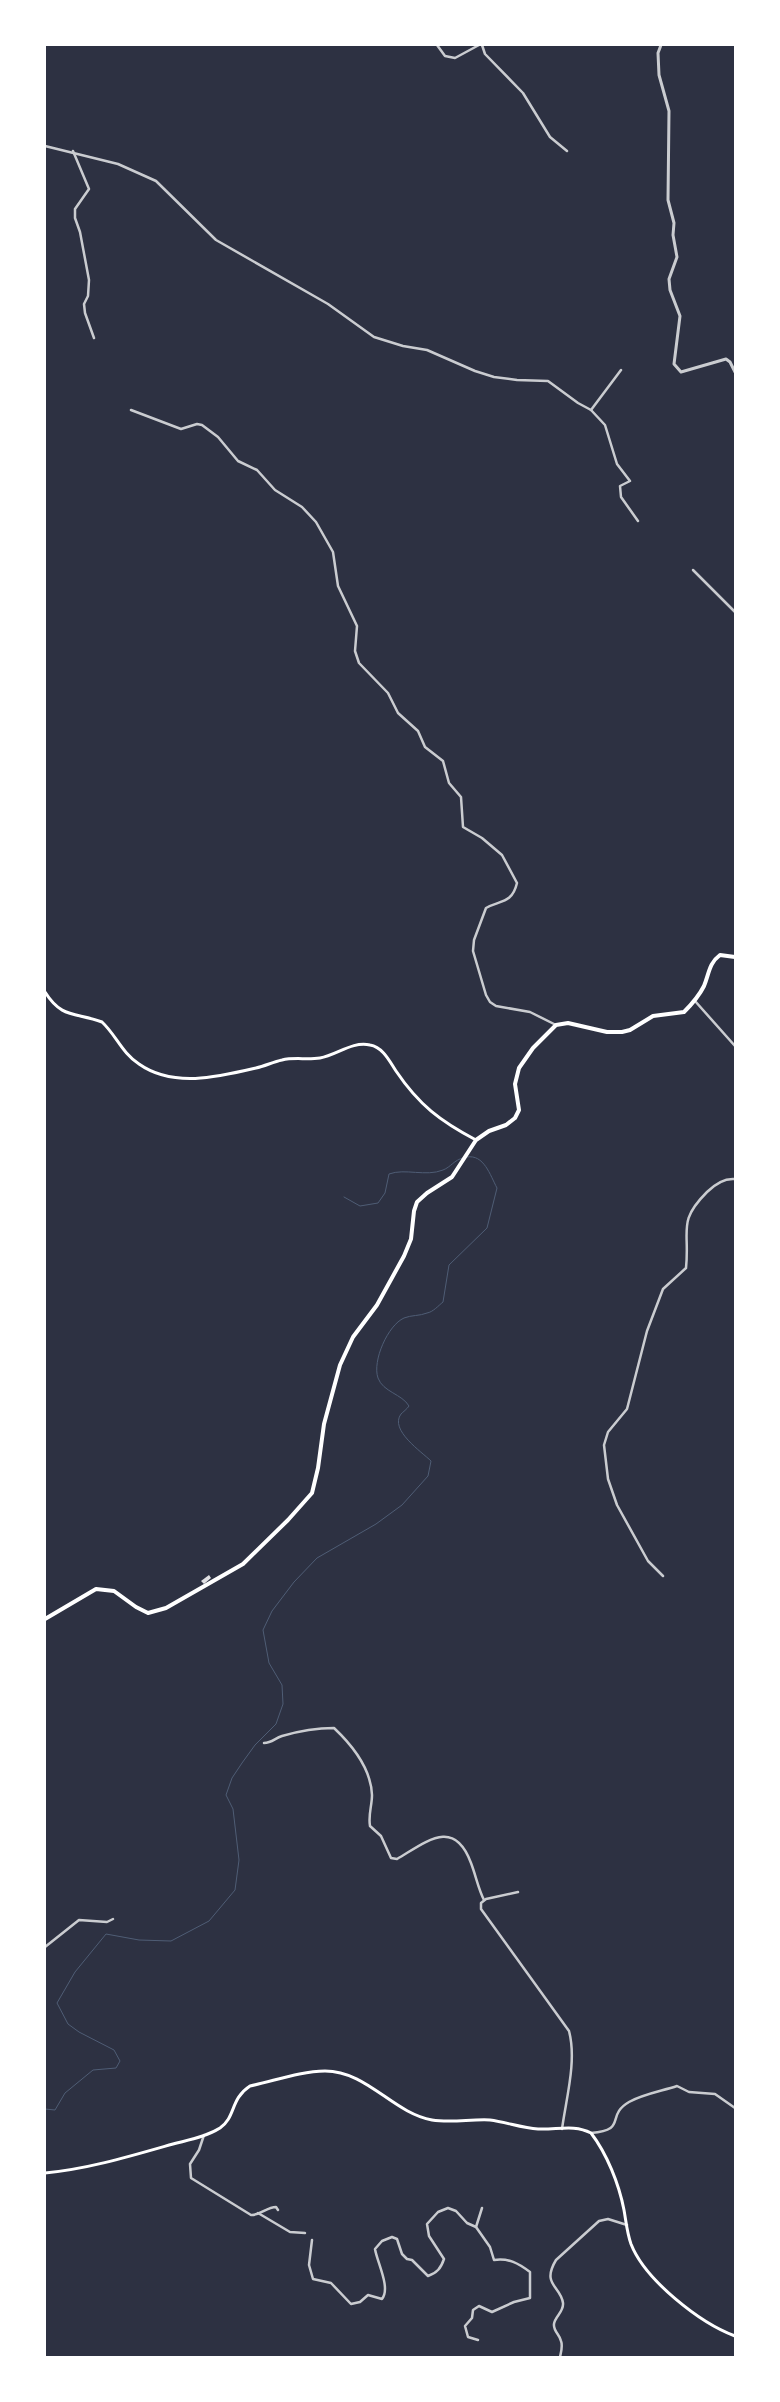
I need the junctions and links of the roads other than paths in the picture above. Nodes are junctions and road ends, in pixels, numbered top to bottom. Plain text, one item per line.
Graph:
1 (437, 45) edge
2 (480, 45) edge
3 (661, 45) edge
4 (45, 146) edge
5 (568, 150) dead end
6 (72, 151) junction
7 (94, 338) dead end
8 (621, 370) dead end
9 (735, 372) edge
10 (131, 410) dead end
11 (591, 410) junction
12 (638, 521) dead end
13 (693, 570) dead end
14 (735, 612) edge
15 (735, 957) edge
16 (45, 992) edge
17 (695, 1001) junction
18 (556, 1025) junction
19 (735, 1046) edge
20 (476, 1140) junction
21 (735, 1179) edge
22 (663, 1576) dead end
23 (45, 1619) edge
24 (264, 1743) dead end
25 (518, 1892) dead end
26 (484, 1900) junction
27 (114, 1919) dead end
28 (45, 1947) edge
29 (735, 2108) edge
30 (562, 2129) junction
31 (591, 2133) junction
32 (204, 2135) junction
33 (45, 2172) edge
34 (482, 2208) dead end
35 (278, 2210) dead end
36 (258, 2213) junction
37 (627, 2225) junction
38 (476, 2227) junction
39 (305, 2233) dead end
40 (312, 2240) dead end
41 (735, 2336) edge
42 (478, 2340) dead end
43 (560, 2357) edge

1 - 2 street
2 - 5 street
3 - 9 street
4 - 6 street
6 - 7 street
6 - 11 street
8 - 11 street
10 - 18 street
11 - 12 street
13 - 14 street
15 - 17 main road
16 - 20 main road
17 - 18 main road
17 - 19 street
18 - 20 main road
20 - 23 main road
21 - 22 street
24 - 26 street
25 - 26 street
26 - 30 street
27 - 28 street
29 - 31 street
30 - 31 main road
30 - 32 main road
31 - 37 main road
32 - 33 main road
32 - 36 street
34 - 38 street
35 - 36 street
36 - 39 street
37 - 41 main road
37 - 43 street
38 - 40 street
38 - 42 street

